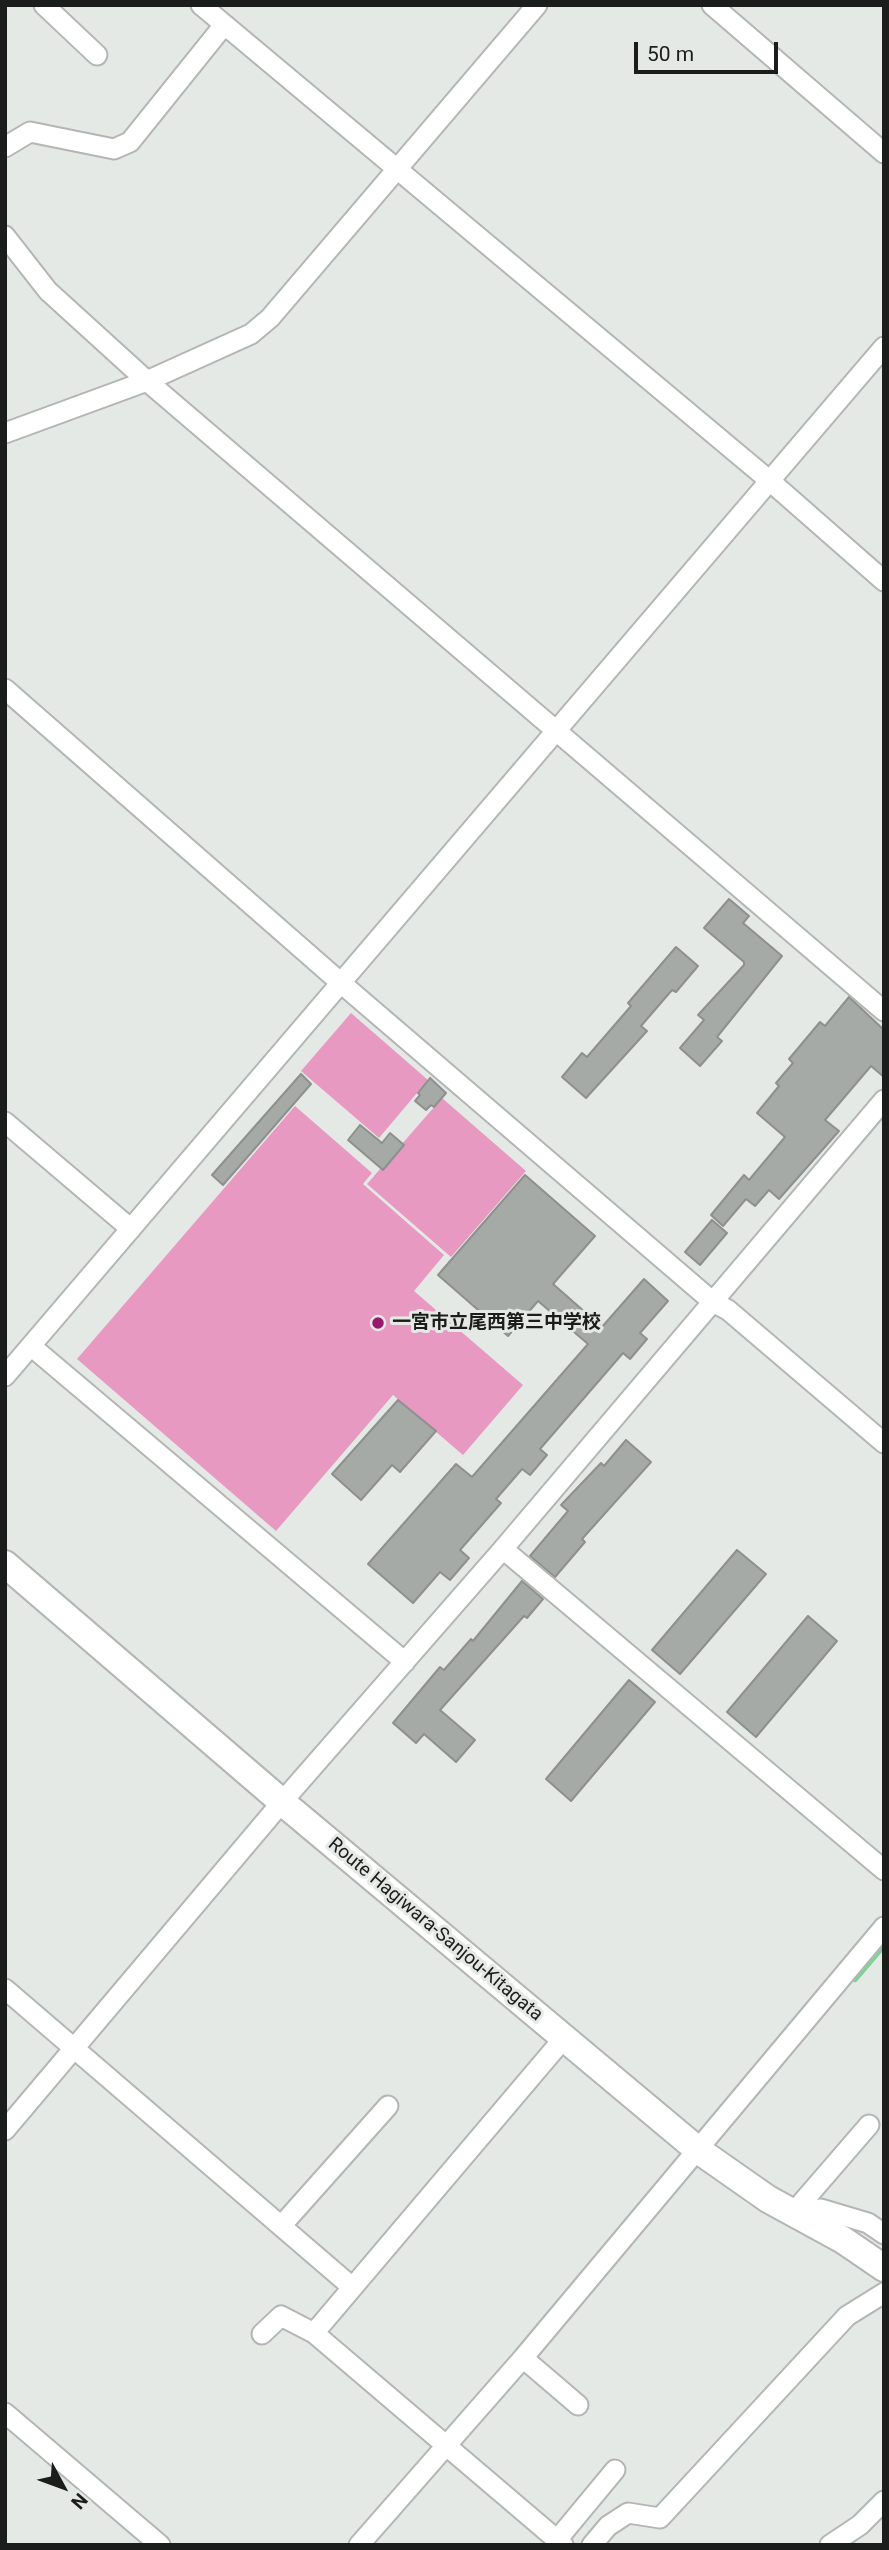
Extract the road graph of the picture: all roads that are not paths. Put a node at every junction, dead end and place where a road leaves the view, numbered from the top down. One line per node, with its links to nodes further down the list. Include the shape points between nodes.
1 (44, 5): 6 (street)
2 (201, 5): 5 (street)
3 (537, 5): 9 (street)
4 (712, 5): 8 (street)
5 (224, 25): 7 (street, via 131,142 114,149 30,132); 9 (street)
6 (97, 55)
7 (5, 147)
8 (884, 153)
9 (397, 170): 12 (street, via 270,318 251,334); 14 (street)
10 (5, 236): 12 (street, via 48,291)
11 (884, 347): 14 (street)
12 (147, 381): 13 (street); 17 (street)
13 (5, 433)
14 (770, 481): 15 (street); 17 (street)
15 (884, 581)
16 (5, 690): 18 (street)
17 (556, 732): 18 (street); 19 (street)
18 (341, 983): 22 (street); 23 (street)
19 (884, 1011)
20 (884, 1100): 23 (street)
21 (5, 1122): 22 (street)
22 (131, 1229): 24 (street)
23 (713, 1302): 26 (street); 27 (street)
24 (31, 1346): 25 (street); 29 (street)
25 (5, 1376)
26 (884, 1443)
27 (503, 1549): 29 (street); 31 (street)
28 (5, 1564): 30 (main road, Route Hagiwara-Sanjou-Kitagata)
29 (405, 1662): 30 (street)
30 (282, 1802): 34 (main road, Route Hagiwara-Sanjou-Kitagata); 35 (street)
31 (884, 1870)
32 (884, 1927): 39 (street)
33 (5, 1989): 35 (street)
34 (564, 2038): 39 (main road, Route Hagiwara-Sanjou-Kitagata); 44 (street)
35 (74, 2049): 38 (street); 41 (street)
36 (388, 2106): 41 (street)
37 (869, 2125): 40 (street)
38 (5, 2130)
39 (698, 2150): 40 (main road, Route Hagiwara-Sanjou-Kitagata); 48 (street)
40 (793, 2213): 42 (street, via 821,2209 868,2223); 43 (main road, Route Hagiwara-Sanjou-Kitagata)
41 (282, 2225): 44 (street)
42 (884, 2234)
43 (884, 2268)
44 (352, 2287): 46 (street)
45 (884, 2293): 57 (street, via 847,2316 660,2518 628,2513 608,2526)
46 (314, 2333): 47 (street, via 281,2316); 51 (street)
47 (262, 2334)
48 (523, 2358): 49 (street); 51 (street)
49 (578, 2404)
50 (5, 2413): 55 (street)
51 (444, 2446): 54 (street); 56 (street)
52 (615, 2470): 54 (street)
53 (884, 2501): 58 (street)
54 (560, 2542)
55 (160, 2545)
56 (359, 2545)
57 (592, 2545)
58 (830, 2545)

